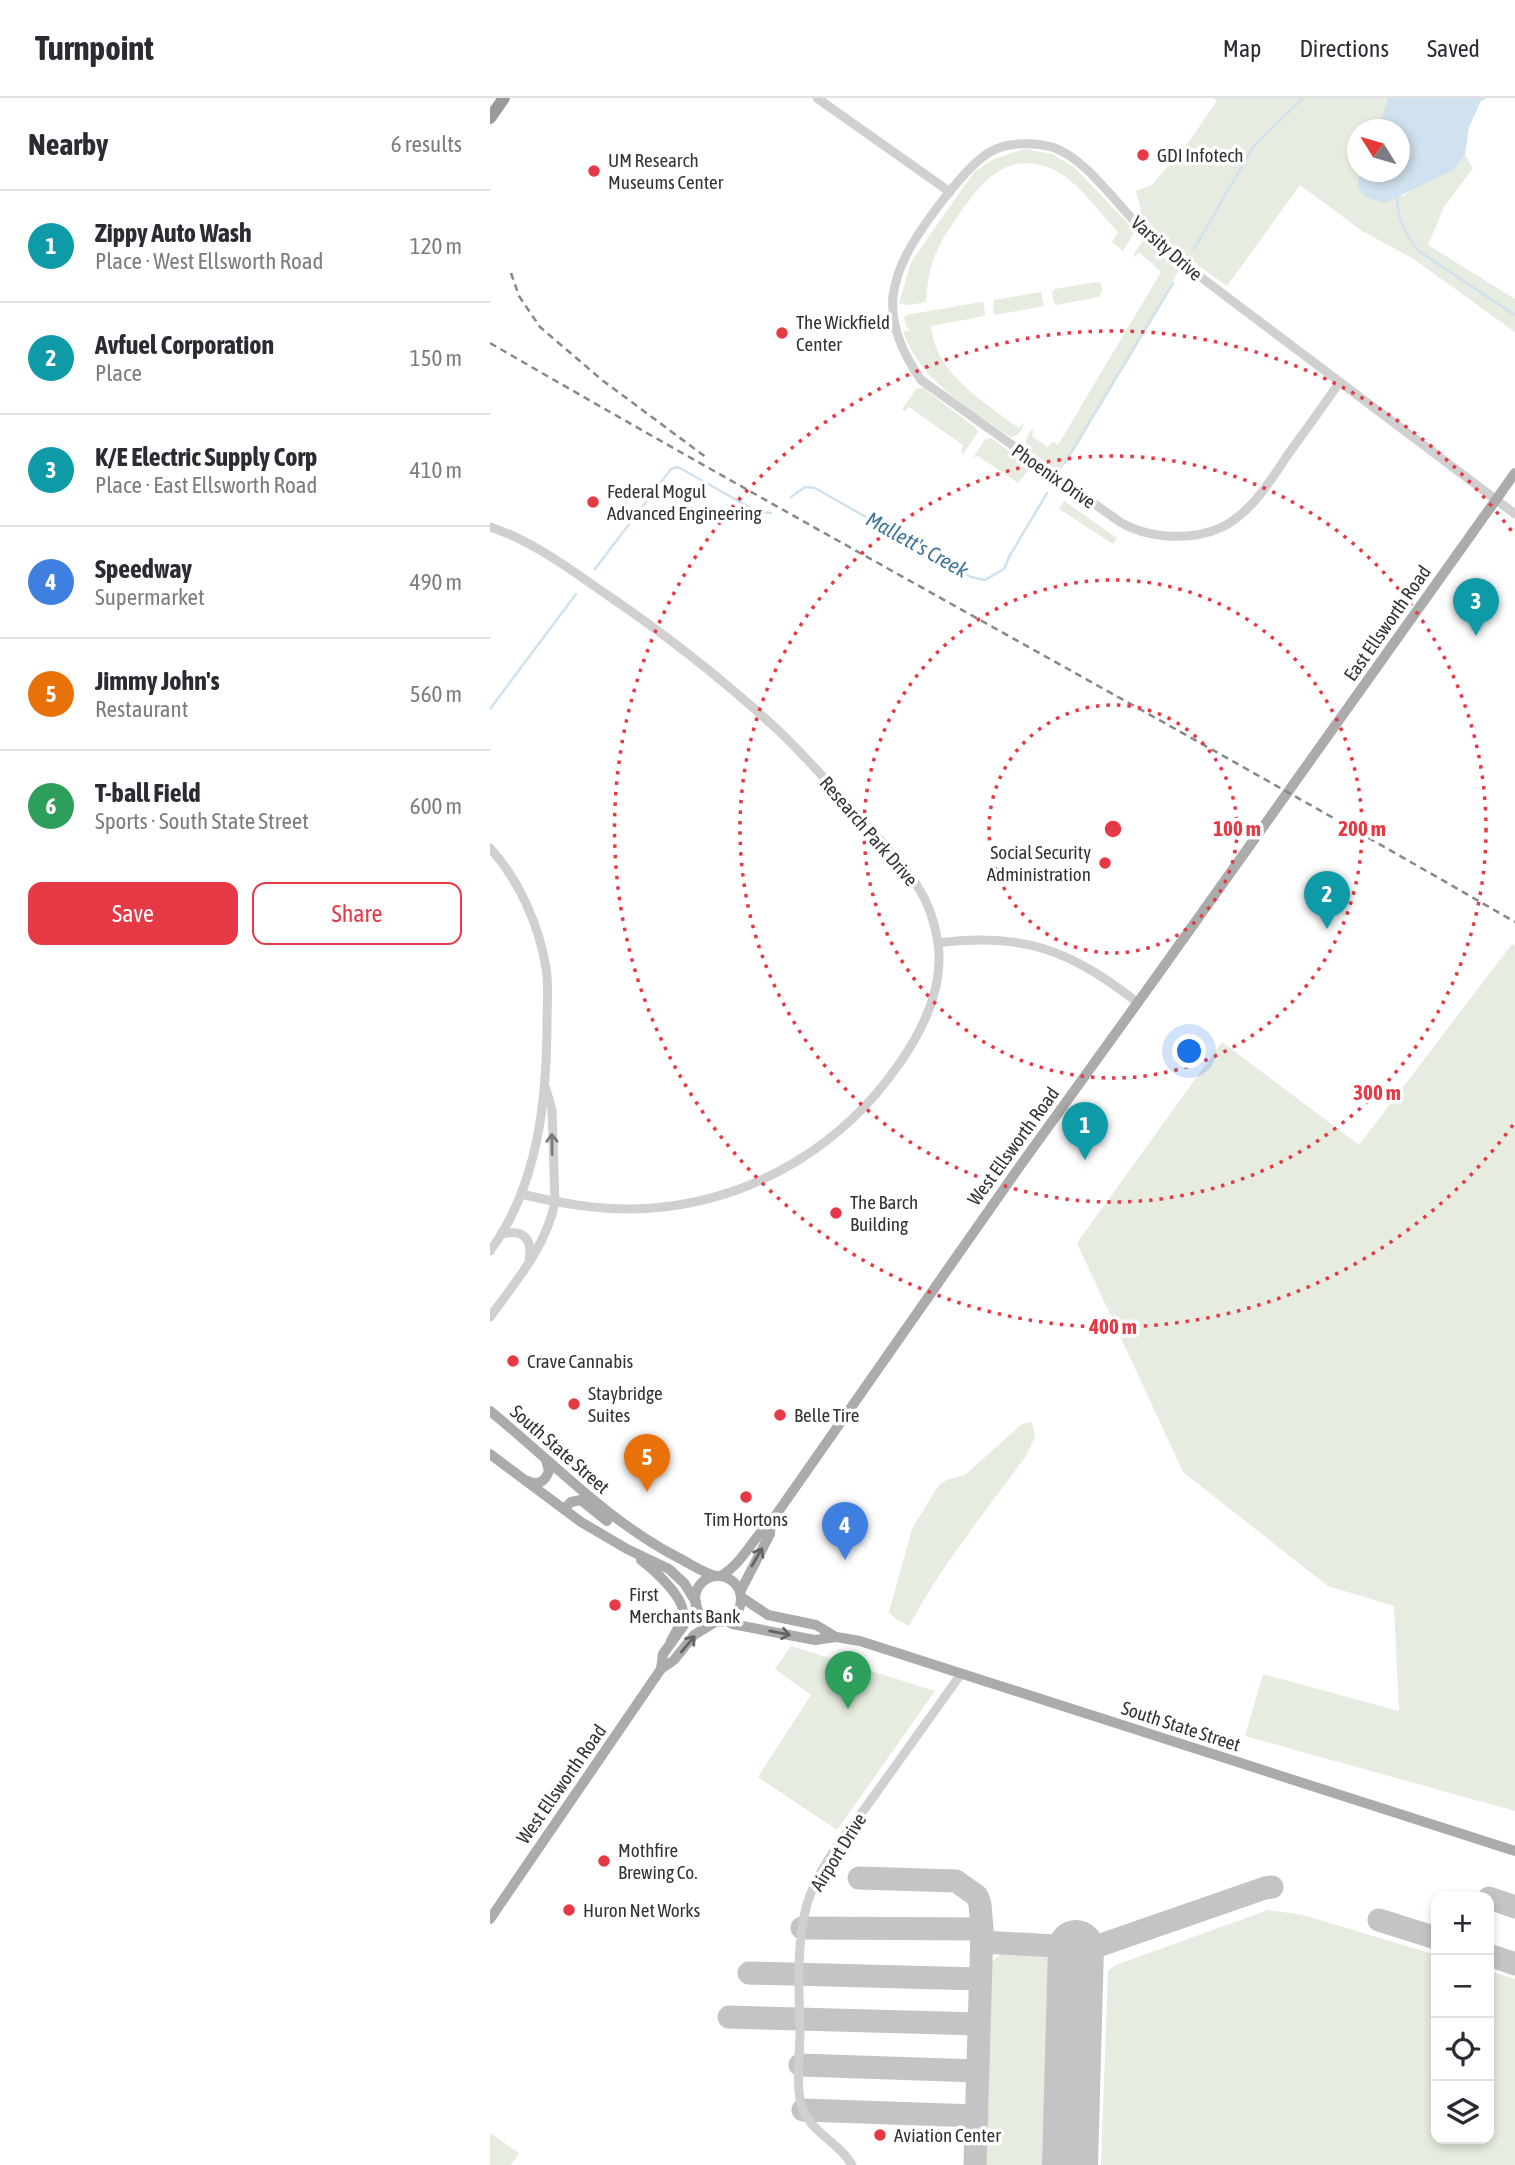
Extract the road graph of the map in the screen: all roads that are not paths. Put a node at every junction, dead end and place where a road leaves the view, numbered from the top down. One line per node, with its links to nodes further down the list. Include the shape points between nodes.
1 (504, 98): 3 (highway)
2 (817, 98): 4 (street)
3 (490, 118)
4 (950, 192): 5 (street, Varsity Drive, via 969,168 991,152 1012,145 1055,148 1085,168 1182,264); 5 (street, Phoenix Drive, via 904,259 893,296 896,330 908,360 930,388 1133,530 1181,537 1230,522 1263,490)
5 (1339, 383): 7 (street, Varsity Drive)
6 (1515, 474): 7 (main road, East Ellsworth Road)
7 (1495, 500): 8 (street, Varsity Drive); 10 (main road, East Ellsworth Road)
8 (1515, 514)
9 (490, 527): 12 (street, Research Park Drive, via 531,546 626,607 781,733 918,886)
10 (1287, 792): 13 (main road, West Ellsworth Road)
11 (490, 848): 14 (street, via 524,899 543,952 547,971)
12 (938, 943): 13 (street, via 987,939 1036,946 1093,971); 16 (street, Research Park Drive, via 940,968 916,1038 869,1102 820,1147 757,1182 695,1202 638,1209)
13 (1138, 1003): 26 (main road, West Ellsworth Road)
14 (545, 1086): 15 (street); 16 (street, one-way to 14, via 552,1110)
15 (521, 1194): 16 (street, Research Park Drive); 17 (street)
16 (555, 1202): 19 (street, via 547,1232)
17 (501, 1234): 18 (street); 19 (street, via 517,1233 530,1242)
18 (490, 1251)
19 (528, 1263): 20 (street)
20 (490, 1317)
21 (490, 1411): 23 (main road, South State Street)
22 (490, 1454): 24 (main road)
23 (547, 1460): 24 (main road, via 550,1471 544,1480 537,1483); 27 (main road, South State Street)
24 (522, 1478): 25 (main road)
25 (564, 1509): 27 (main road, via 581,1500 612,1524); 28 (main road)
26 (771, 1522): 31 (main road, West Ellsworth Road, via 740,1560); 32 (main road, West Ellsworth Road, one-way to 26, via 770,1534)
27 (624, 1524): 29 (main road, South State Street)
28 (600, 1533): 29 (main road, via 645,1551); 30 (main road)
29 (652, 1542): 31 (main road, South State Street, via 704,1573)
30 (622, 1546): 33 (main road, via 677,1575); 36 (main road, via 655,1572 681,1603 682,1616)
31 (719, 1576): 32 (main road, via 734,1582); 33 (main road, via 700,1585)
32 (740, 1594): 34 (main road, via 736,1613); 35 (main road, South State Street, via 768,1615 816,1625)
33 (696, 1604): 34 (main road, via 707,1618); 36 (main road, West Ellsworth Road)
34 (721, 1621): 35 (main road, South State Street, one-way to 35, via 814,1640); 37 (main road, West Ellsworth Road, one-way to 34, via 694,1635)
35 (836, 1637): 38 (main road, South State Street)
36 (671, 1641): 37 (main road, West Ellsworth Road)
37 (661, 1669): 40 (main road, West Ellsworth Road)
38 (961, 1674): 39 (main road, South State Street); 41 (street, Airport Drive, via 836,1849 807,1904 799,1974 799,2091 810,2121)
39 (1515, 1851)
40 (490, 1919)
41 (852, 2165)

